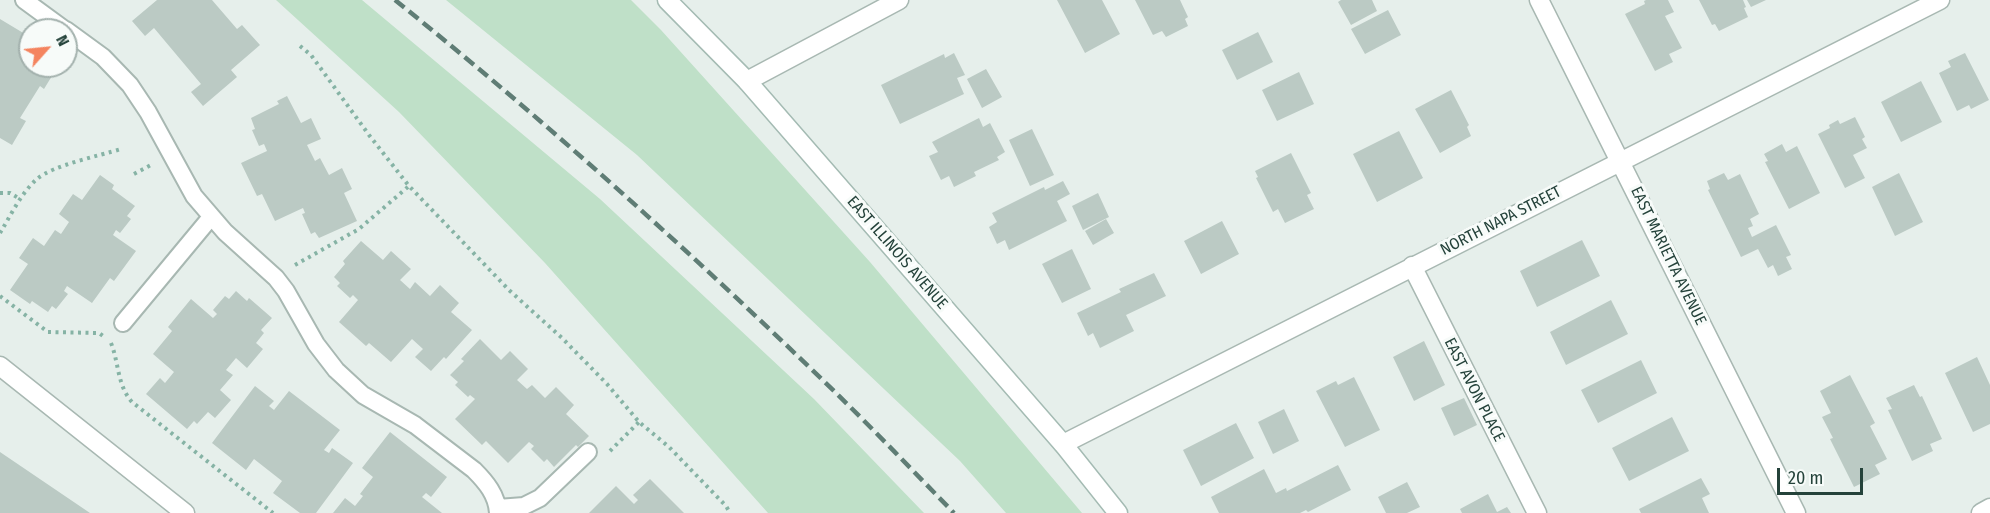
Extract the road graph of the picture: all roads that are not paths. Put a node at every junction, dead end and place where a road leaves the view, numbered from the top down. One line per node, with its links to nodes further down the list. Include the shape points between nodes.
1 (24, 0): 6 (lane)
2 (667, 0): 8 (street, EAST ILLINOIS AVENUE)
3 (899, 0): 8 (street)
4 (1539, 0): 9 (street, EAST MARIETTA AVENUE)
5 (1940, 0): 9 (street, NORTH NAPA STREET)
6 (49, 18)
7 (78, 39): 10 (lane, via 130,85)
8 (747, 81): 14 (street, EAST ILLINOIS AVENUE)
9 (1621, 160): 11 (street, NORTH NAPA STREET); 21 (street, EAST MARIETTA AVENUE)
10 (210, 217): 12 (lane); 17 (lane, via 276,278 336,370 363,395 415,425 474,470 489,487)
11 (1412, 266): 14 (street, NORTH NAPA STREET); 20 (street, EAST AVON PLACE)
12 (123, 323)
13 (0, 366): 18 (street)
14 (1063, 444): 19 (street, EAST ILLINOIS AVENUE)
15 (588, 452): 17 (lane, via 540,498 524,506)
16 (1990, 508): 22 (street)
17 (498, 510)
18 (185, 513)
19 (1118, 513)
20 (1537, 513)
21 (1796, 513)
22 (1981, 513)

